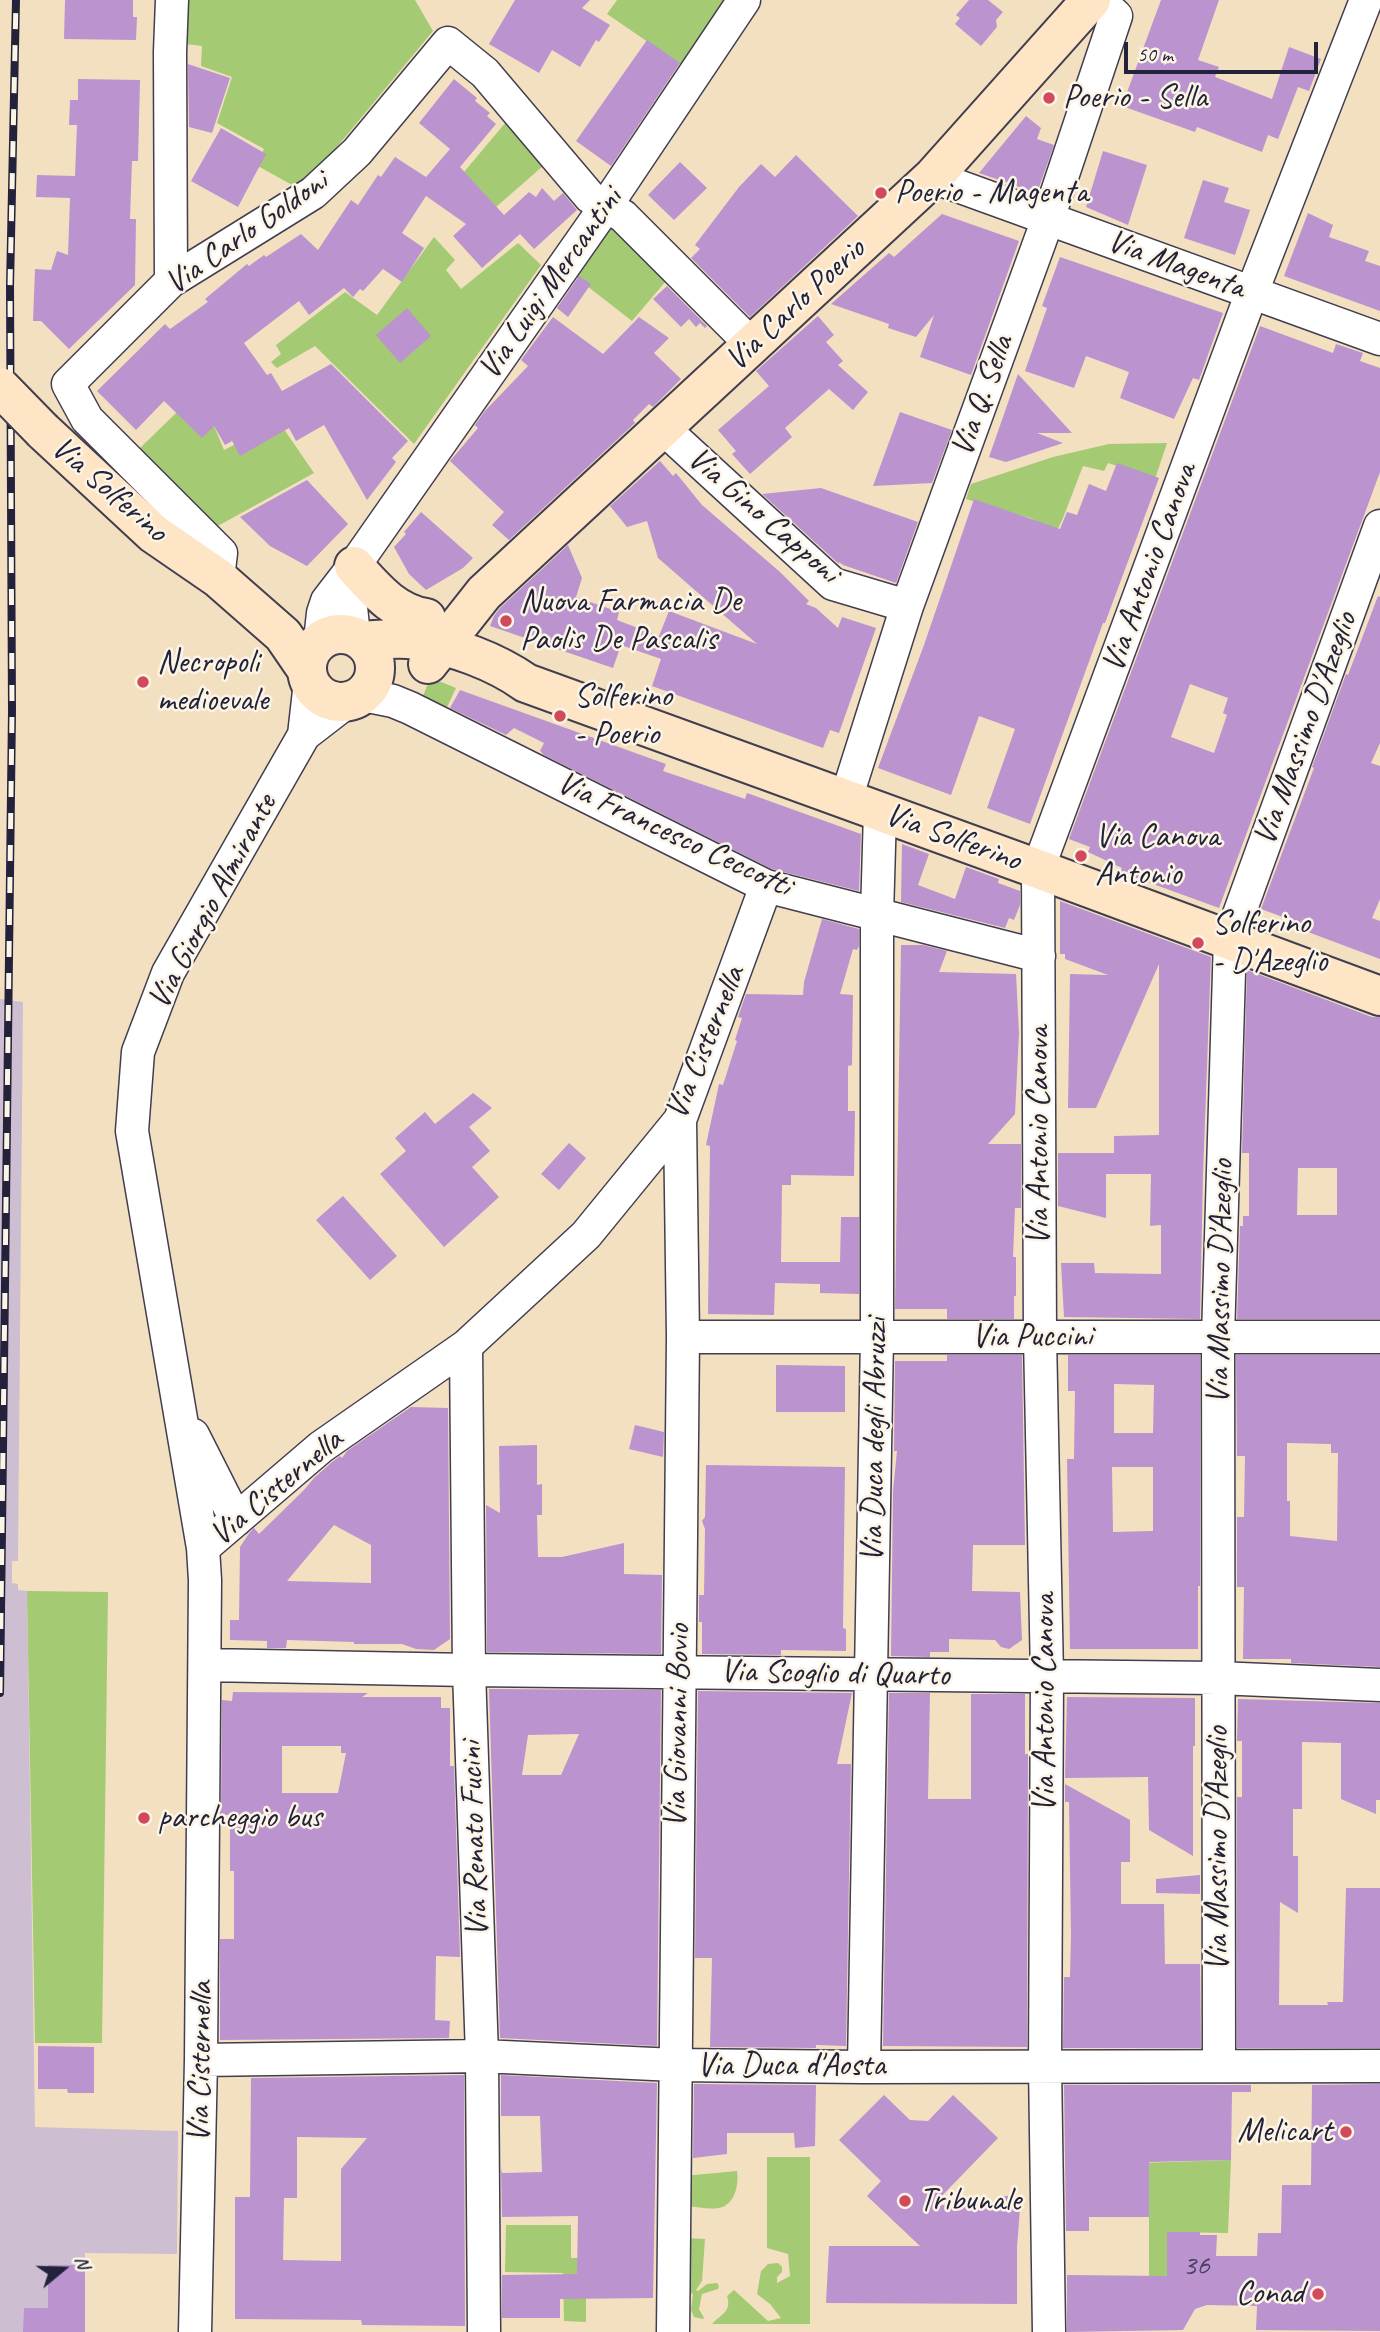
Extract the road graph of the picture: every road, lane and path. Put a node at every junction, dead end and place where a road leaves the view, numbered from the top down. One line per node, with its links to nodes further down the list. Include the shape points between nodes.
1 (172, 0): 9 (street)
2 (744, 0): 7 (street, Via Luigi Mercantini)
3 (1091, 0): 6 (street, Via Carlo Poerio)
4 (1099, 0): 8 (street, Via Q. Sella, via 1115,16)
5 (1366, 0): 10 (street, Via Antonio Canova)
6 (933, 177): 8 (street, Via Magenta); 12 (street, Via Carlo Poerio)
7 (606, 206): 9 (street, Via Carlo Goldoni, via 590,197 485,73 448,43 357,152 313,193); 12 (street, via 623,216); 16 (street, Via Luigi Mercantini)
8 (1048, 219): 10 (street, Via Magenta); 18 (street, Via Q. Sella)
9 (172, 281): 17 (street, Via Carlo Goldoni, via 68,384 87,419 221,553)
10 (1252, 292): 11 (street, Via Magenta); 22 (street, Via Antonio Canova)
11 (1380, 339)
12 (753, 346): 14 (street, Via Carlo Poerio)
13 (0, 387): 17 (street, Via Solferino, bridge, via 154,534)
14 (664, 429): 18 (street, Via Gino Capponi, via 833,584); 19 (street, Via Carlo Poerio)
15 (1380, 526): 25 (street, Via Massimo D'Azeglio)
16 (354, 566): 19 (street, Via Solferino); 20 (street, Via Luigi Mercantini, via 323,612)
17 (222, 581): 20 (street, Via Solferino, via 283,635)
18 (906, 606): 21 (street, Via Q. Sella)
19 (432, 643): 20 (street, Via Carlo Poerio); 21 (street, Via Solferino, via 492,684 526,683)
20 (344, 662): 23 (street, Via Francesco Ceccotti, via 393,701); 35 (street, Via Giorgio Almirante, via 168,973 138,1052 132,1131)
21 (863, 806): 22 (street, Via Solferino); 24 (street, Via Duca degli Abruzzi)
22 (1038, 869): 25 (street, Via Solferino); 26 (street, Via Antonio Canova)
23 (766, 886): 24 (street, Via Francesco Ceccotti); 28 (street, Via Cisternella)
24 (877, 915): 26 (street, Via Francesco Ceccotti); 30 (street, Via Duca degli Abruzzi)
25 (1230, 939): 27 (street, Via Solferino); 32 (street, Via Massimo D'Azeglio)
26 (1038, 956): 31 (street, Via Antonio Canova)
27 (1380, 996)
28 (680, 1120): 29 (street, Via Giovanni Bovio); 34 (street, Via Cisternella, via 586,1235)
29 (683, 1337): 30 (street, Via Puccini); 40 (street, Via Giovanni Bovio)
30 (877, 1337): 31 (street, Via Puccini); 41 (street, Via Duca degli Abruzzi)
31 (1040, 1337): 32 (street, Via Puccini); 42 (street, Via Antonio Canova)
32 (1218, 1337): 33 (street, Via Puccini); 43 (street, Via Massimo D'Azeglio)
33 (1380, 1337)
34 (466, 1346): 36 (street, Via Cisternella, via 321,1447); 39 (street, Via Renato Fucini)
35 (178, 1405): 36 (street, Via Giorgio Almirante); 37 (street, Via Giorgio Almirante)
36 (236, 1520): 37 (street, Via Cisternella)
37 (203, 1548): 38 (street, Via Cisternella)
38 (205, 1665): 39 (street, Via Scoglio di Quarto); 46 (street, Via Cisternella)
39 (469, 1670): 40 (street, Via Scoglio di Quarto); 45 (street, Via Renato Fucini)
40 (678, 1673): 41 (street, Via Scoglio di Quarto); 47 (street, Via Giovanni Bovio)
41 (871, 1674): 42 (street, Via Scoglio di Quarto); 51 (street, Via Duca degli Abruzzi)
42 (1047, 1676): 43 (street, Via Scoglio di Quarto); 48 (street, Via Antonio Canova)
43 (1218, 1678): 44 (street, Via Scoglio di Quarto); 49 (street, Via Massimo D'Azeglio)
44 (1380, 1685)
45 (482, 2056): 46 (street, Via Duca d'Aosta); 47 (street, Via Duca d'Aosta); 53 (street, Via Renato Fucini)
46 (201, 2060): 52 (street, Via Cisternella)
47 (676, 2065): 51 (street, Via Duca d'Aosta); 54 (street, Via Giovanni Bovio)
48 (1045, 2065): 49 (street, Via Duca d'Aosta); 51 (street, Via Duca d'Aosta); 55 (street, Via Antonio Canova)
49 (1219, 2065): 50 (street, Via Duca d'Aosta)
50 (1380, 2066)
51 (864, 2067)
52 (194, 2332)
53 (484, 2332)
54 (673, 2332)
55 (1049, 2332)

